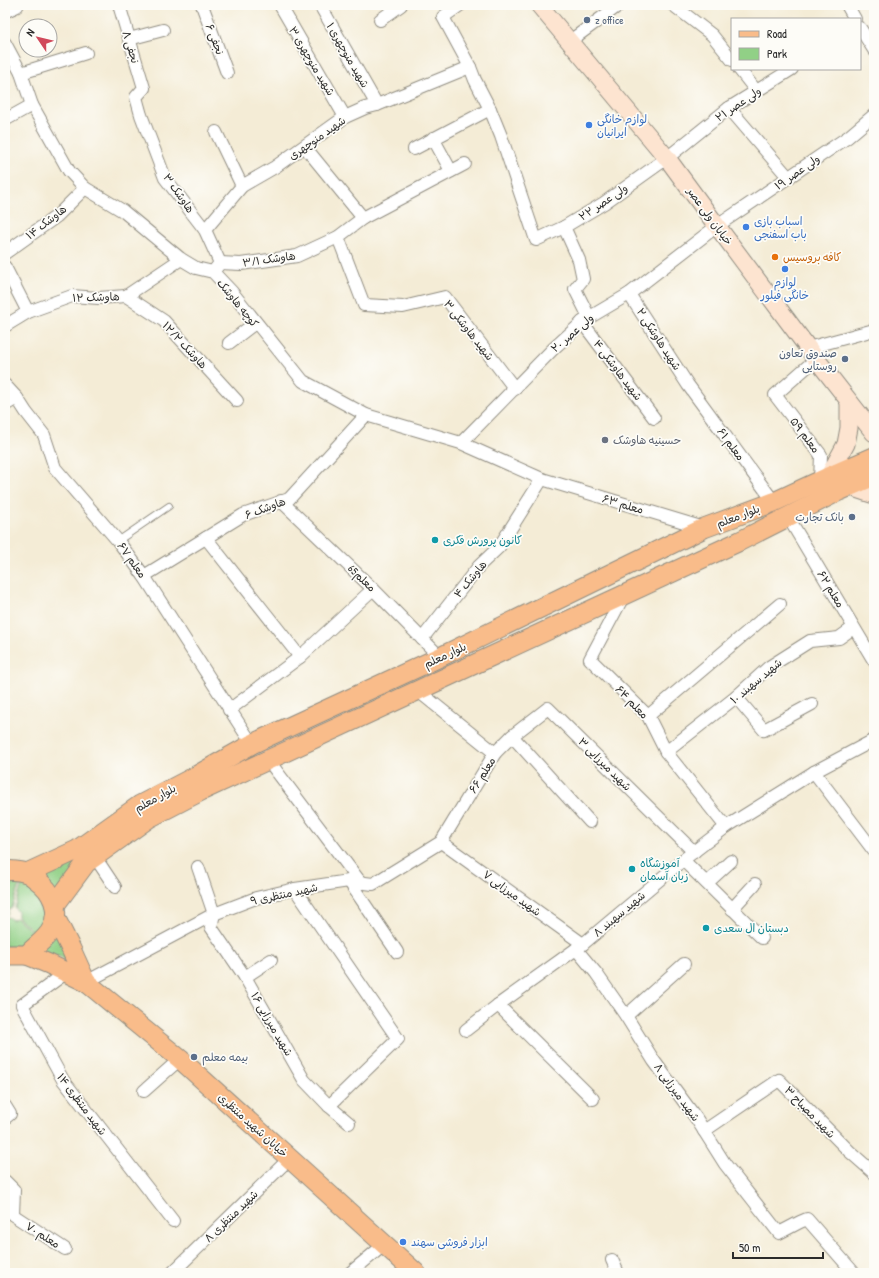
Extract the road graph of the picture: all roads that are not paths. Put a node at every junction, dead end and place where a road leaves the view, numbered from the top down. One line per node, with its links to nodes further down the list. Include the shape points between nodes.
1 (16, 5): 12 (street)
2 (119, 5): 17 (street, نجفی ۸)
3 (202, 5): 26 (street, نجفی ۶)
4 (280, 5): 35 (street, شهید منوچهری ۳)
5 (320, 5): 31 (street, شهید منوچهری ۱)
6 (401, 5): 14 (street)
7 (460, 5): 23 (street, via 443,17)
8 (539, 5): 18 (main road, خیابان ولی عصر)
9 (619, 5): 18 (street)
10 (673, 5): 22 (street, via 712,35)
11 (846, 5): 13 (street)
12 (5, 10)
13 (854, 18)
14 (380, 20)
15 (163, 30): 17 (street)
16 (861, 30): 20 (street)
17 (129, 39): 28 (street, نجفی ۸)
18 (570, 41): 41 (main road, خیابان ولی عصر)
19 (5, 43): 27 (street, کوچه هاوشک)
20 (874, 50)
21 (86, 53): 27 (street)
22 (731, 59)
23 (470, 67): 31 (street, شهید منوچهری); 33 (street)
24 (740, 70): 29 (street)
25 (790, 70): 29 (street, ولی عصر ۲۱)
26 (228, 73)
27 (21, 74): 30 (street, کوچه هاوشک)
28 (144, 88): 50 (street, هاوشک ۳, via 136,97 166,178)
29 (757, 92): 32 (street, ولی عصر ۲۱)
30 (32, 105): 36 (street); 46 (street, کوچه هاوشک, via 69,171)
31 (377, 106): 35 (street, شهید منوچهری, via 365,108)
32 (729, 108): 41 (street, ولی عصر ۲۱); 44 (street)
33 (490, 109): 38 (street); 49 (street, ولی عصر ۲۲, via 536,240)
34 (874, 115): 44 (street, ولی عصر ۱۹, via 848,137)
35 (345, 117): 39 (street, شهید منوچهری)
36 (5, 120)
37 (216, 132): 45 (street)
38 (433, 138): 40 (street); 43 (street)
39 (305, 147): 45 (street, شهید منوچهری); 47 (street)
40 (414, 149)
41 (667, 158): 48 (main road, خیابان ولی عصر); 49 (street, ولی عصر ۲۲)
42 (465, 164): 43 (street, هاوشک ۳/۱)
43 (451, 171): 47 (street, هاوشک ۳/۱)
44 (789, 178): 48 (street, ولی عصر ۱۹)
45 (242, 186): 50 (street, شهید منوچهری)
46 (85, 188): 52 (street, هاوشک ۱۴, via 57,216); 53 (street, کوچه هاوشک, via 123,211)
47 (363, 218): 51 (street, هاوشک ۳/۱)
48 (717, 226): 56 (street, ولی عصر ۲۰); 64 (main road, خیابان ولی عصر)
49 (564, 227): 59 (street, شهید هاوشکی ۴, via 579,260 584,279 575,289)
50 (205, 230): 55 (street, هاوشک ۳)
51 (338, 238): 55 (street, هاوشک ۳/۱, via 297,256); 67 (street, شهید هاوشکی ۳, via 364,305 402,307 445,297)
52 (5, 253)
53 (181, 259): 55 (street, کوچه هاوشک, via 196,268); 57 (street, هاوشک ۱۲)
54 (5, 267): 58 (street)
55 (217, 268): 60 (street, کوچه هاوشک)
56 (629, 294): 59 (street, ولی عصر ۲۰); 66 (street, شهید هاوشکی ۲)
57 (126, 296): 58 (street, هاوشک ۱۲, via 72,296); 69 (street, هاوشک ۱۲/۲, via 164,321)
58 (28, 312): 61 (street, هاوشک ۱۲)
59 (585, 320): 67 (street, ولی عصر ۲۰); 74 (street, شهید هاوشکی ۴)
60 (255, 323): 63 (street); 72 (street, کوچه هاوشک, via 303,381)
61 (5, 326)
62 (874, 330): 64 (street)
63 (229, 343)
64 (813, 354): 70 (main road, خیابان ولی عصر); 80 (street, معلم ۵۹, via 808,366 775,395 821,455)
65 (5, 385): 68 (street, معلم ۶۷)
66 (688, 385): 83 (street, معلم ۶۱)
67 (515, 388): 76 (street, ولی عصر ۲۰)
68 (17, 398): 71 (street); 88 (street, معلم ۶۷, via 44,435 56,468)
69 (238, 401)
70 (850, 403): 73 (main road); 75 (main road, خیابان ولی عصر); 80 (main road, via 848,402 849,428)
71 (5, 405)
72 (366, 415): 76 (street, کوچه هاوشک); 82 (street, هاوشک ۶, via 289,499)
73 (874, 417)
74 (654, 418)
75 (874, 433)
76 (461, 443): 79 (street, کوچه هاوشک)
77 (874, 457): 80 (main road, بلوار معلم)
78 (874, 476): 80 (main road, بلوار معلم)
79 (542, 479): 86 (street, معلم ۶۳); 94 (street, هاوشک ۴, via 498,547 479,566)
80 (836, 481): 81 (main road); 83 (main road, بلوار معلم); 85 (main road, بلوار معلم)
81 (874, 495)
82 (281, 501): 87 (street, هاوشک ۶, via 244,515); 90 (street, معلم65)
83 (774, 502): 86 (main road, بلوار معلم)
84 (170, 506): 88 (lane)
85 (788, 517): 91 (main road, بلوار معلم); 93 (street, معلم ۶۲)
86 (704, 528): 96 (main road, بلوار معلم)
87 (206, 538): 89 (street, هاوشک ۶); 95 (street)
88 (118, 541): 89 (street, معلم ۶۷)
89 (144, 576): 101 (street, معلم ۶۷)
90 (373, 589): 94 (street, معلم65); 95 (street)
91 (625, 594): 98 (main road, بلوار معلم); 102 (street, معلم ۶۴, via 590,659)
92 (780, 604): 102 (street)
93 (854, 628): 97 (street, معلم ۶۲); 99 (street, شهید سهبند ۱۰, via 839,638 810,641 769,667)
94 (422, 639): 96 (street, معلم65)
95 (300, 657): 101 (street)
96 (440, 657): 105 (main road, بلوار معلم)
97 (874, 661)
98 (417, 690): 107 (street, معلم ۶۶); 108 (main road, بلوار معلم)
99 (736, 697): 100 (street, via 764,730); 106 (street, شهید سهبند ۱۰)
100 (812, 704)
101 (229, 710): 105 (street, معلم ۶۷)
102 (648, 716): 106 (street, معلم ۶۴)
103 (512, 736): 107 (street); 110 (street); 114 (street, شهید میرزایی ۳, via 548,708)
104 (874, 740): 109 (street, شهید سهبند ۸)
105 (252, 744): 120 (main road, بلوار معلم, via 140,805 77,850)
106 (666, 752): 111 (street, معلم ۶۴)
107 (495, 753): 112 (street, معلم ۶۶)
108 (268, 760): 115 (main road, بلوار معلم, via 149,818); 121 (street)
109 (814, 772): 111 (street, شهید سهبند ۸); 113 (street)
110 (590, 822)
111 (726, 827): 114 (street, شهید سهبند ۸)
112 (441, 842): 121 (street, شهید منتظری ۹, via 373,884); 130 (street, شهید میرزایی ۷)
113 (874, 851)
114 (694, 852): 116 (street, شهید سهبند ۸)
115 (95, 857): 124 (street); 127 (main road, بلوار معلم, via 86,863)
116 (683, 860): 122 (street); 130 (street, شهید سهبند ۸)
117 (731, 861): 122 (street)
118 (198, 867): 128 (street, شهید میرزایی ۱۶)
119 (5, 871): 120 (main road)
120 (27, 873): 127 (main road, via 44,885 51,894)
121 (355, 882): 125 (street, شهید منتظری ۹); 131 (street)
122 (707, 883): 126 (street)
123 (755, 884): 126 (street)
124 (115, 887)
125 (295, 889): 128 (street, شهید منتظری ۹, via 256,898); 146 (street, via 398,1039)
126 (732, 909): 129 (street)
127 (55, 911): 132 (main road, بلوار معلم, via 52,929); 138 (main road)
128 (214, 914): 137 (street, شهید میرزایی ۱۶, via 211,927); 138 (street, شهید منتظری ۹)
129 (762, 938)
130 (580, 946): 139 (street, شهید سهبند ۸); 140 (street, شهید میرزایی ۸)
131 (397, 952)
132 (27, 955): 133 (main road); 136 (main road)
133 (5, 956)
134 (271, 960): 137 (street)
135 (684, 964): 140 (street)
136 (67, 972): 138 (main road); 153 (street, شهید منتظری ۱۴, via 22,1005 63,1080)
137 (245, 977): 146 (street, شهید میرزایی ۱۶, via 304,1080)
138 (86, 982): 142 (main road, خیابان شهید منتظری)
139 (498, 1005): 141 (street, شهید سهبند ۸); 144 (street)
140 (626, 1016): 149 (street, شهید میرزایی ۸, via 654,1061)
141 (466, 1030)
142 (180, 1059): 143 (street); 150 (main road, خیابان شهید منتظری)
143 (144, 1091)
144 (593, 1099)
145 (5, 1106): 147 (street, via 10,1114)
146 (329, 1106): 148 (street, شهید میرزایی ۱۶)
147 (5, 1118)
148 (349, 1123)
149 (704, 1131): 151 (street, شهید مصباح ۳, via 779,1080); 161 (street, شهید میرزایی ۸, via 725,1164 780,1233 807,1220)
150 (290, 1158): 154 (main road, خیابان شهید منتظری); 157 (street, شهید منتظری ۸)
151 (874, 1173)
152 (5, 1181): 155 (street, معلم ۷۰, via 14,1190 13,1216)
153 (172, 1220)
154 (385, 1244): 158 (street); 159 (main road, خیابان شهید منتظری)
155 (65, 1249)
156 (612, 1260): 160 (street)
157 (172, 1273)
158 (350, 1273)
159 (416, 1273)
160 (618, 1273)
161 (854, 1273)

